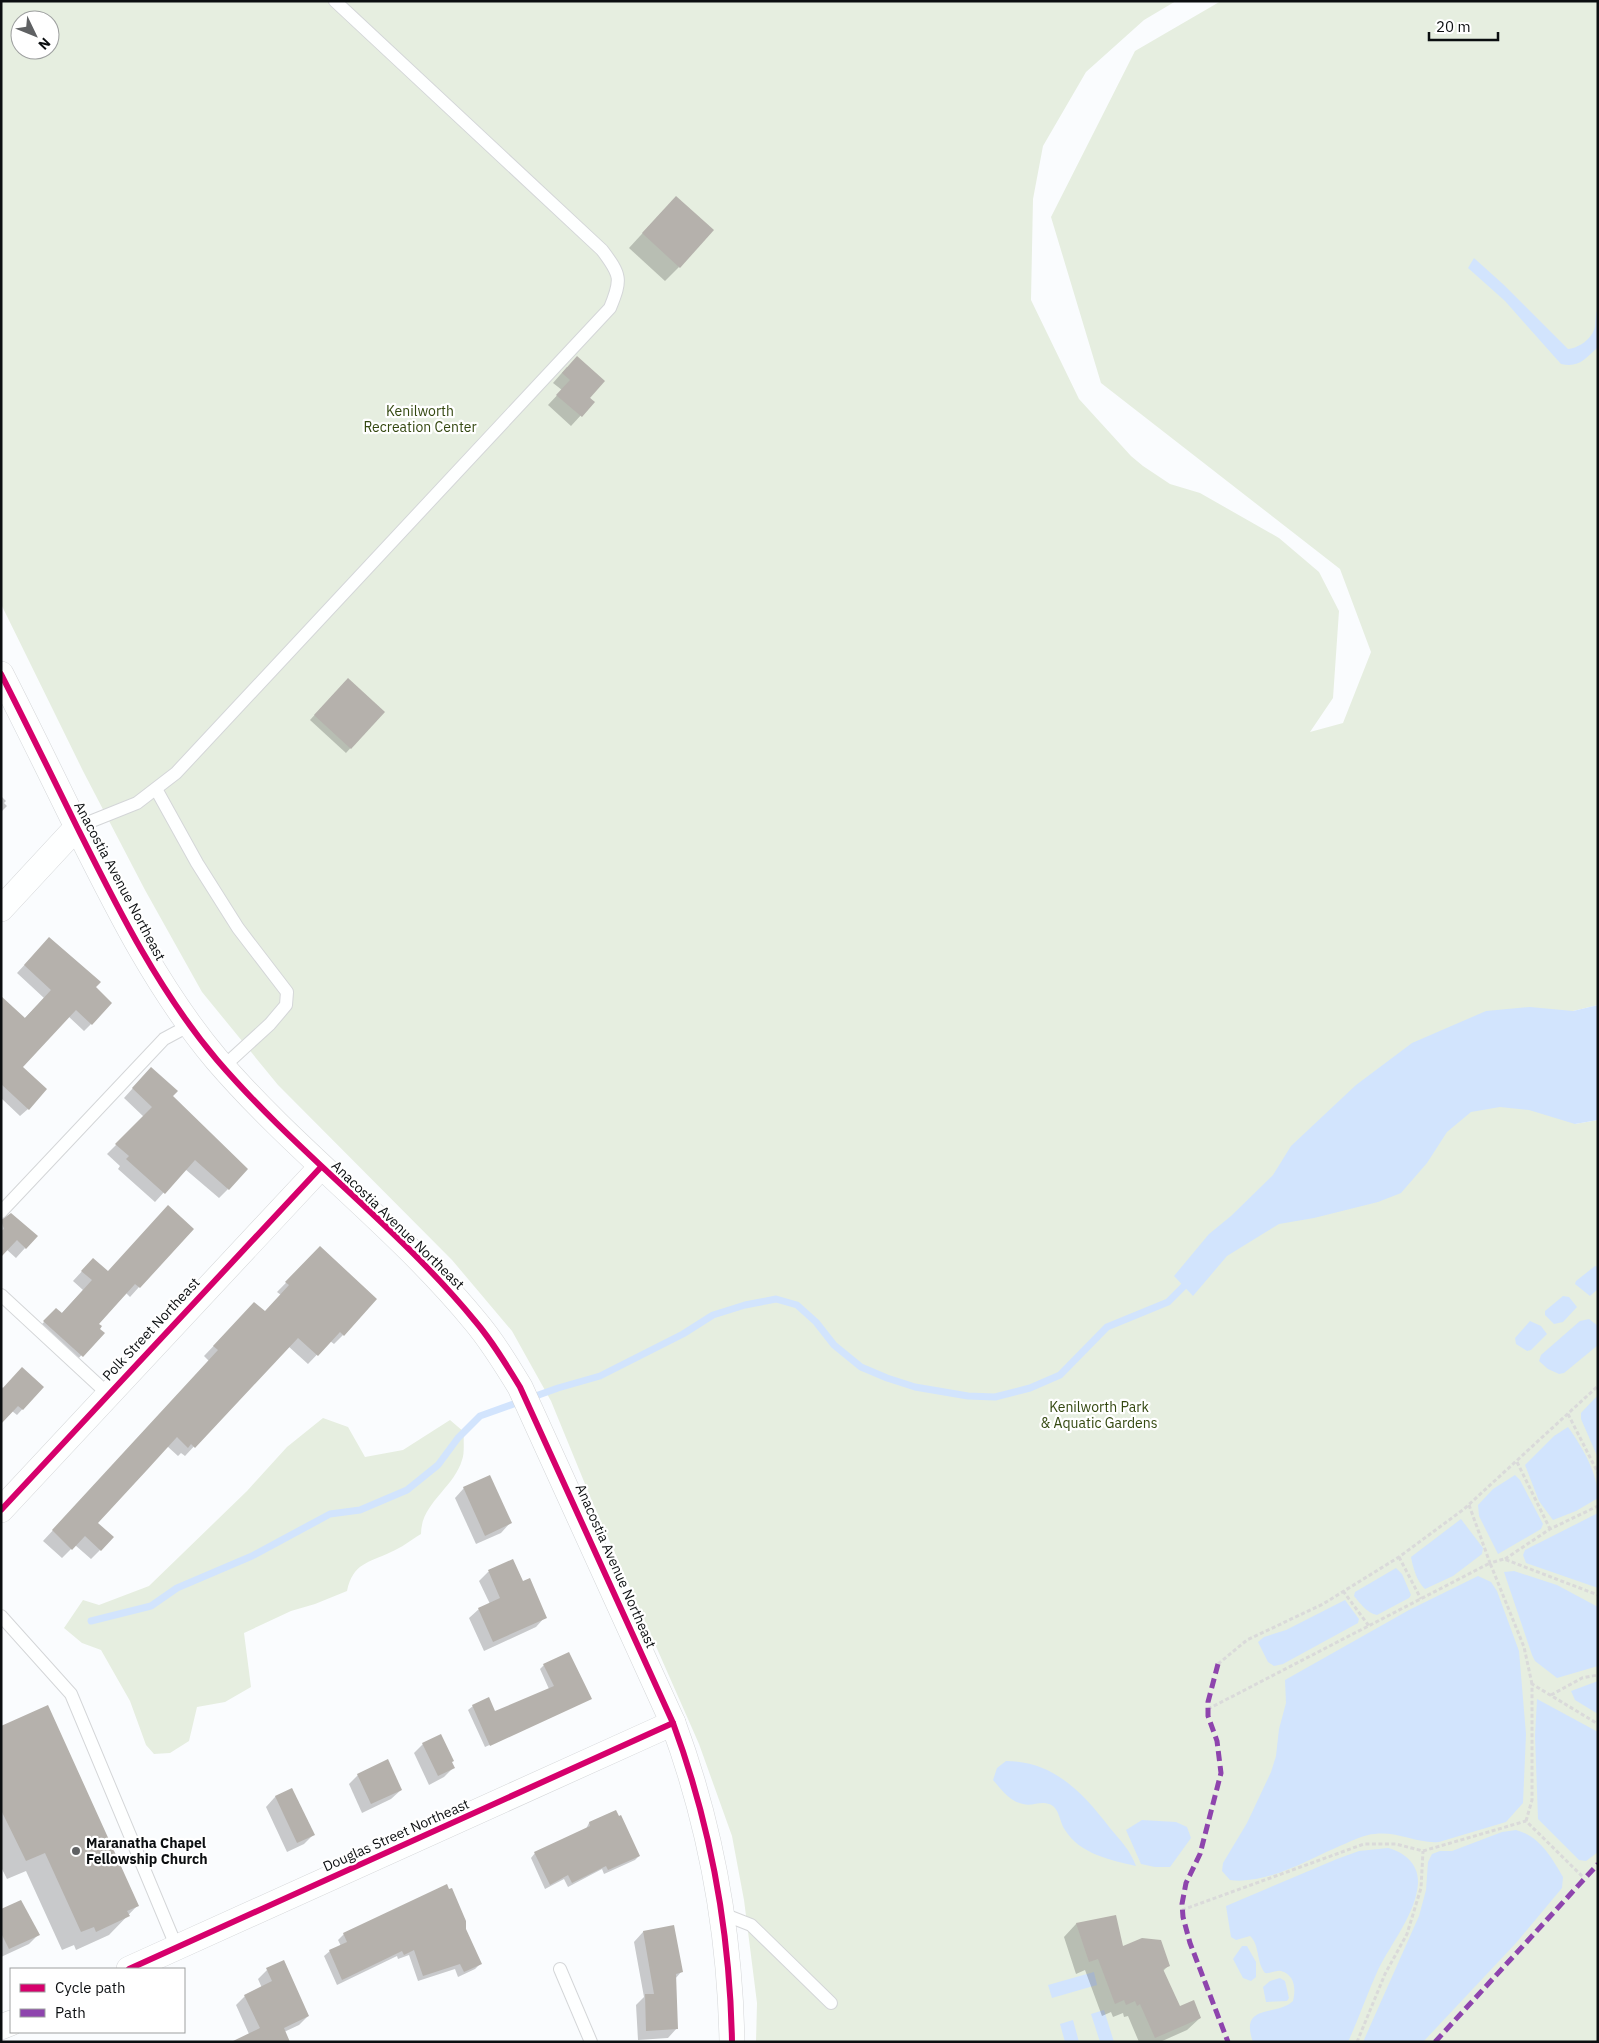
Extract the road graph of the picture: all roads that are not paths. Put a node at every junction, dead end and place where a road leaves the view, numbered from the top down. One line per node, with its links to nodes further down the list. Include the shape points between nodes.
1 (335, 1): 3 (lane, via 602,250 617,269 618,288 610,308 176,773)
2 (1, 674): 4 (street, Anacostia Avenue Northeast)
3 (156, 789): 4 (lane, via 137,803); 7 (lane, via 238,928 287,992 286,1006)
4 (77, 826): 5 (street); 6 (street, Anacostia Avenue Northeast, via 148,964)
5 (1, 909)
6 (190, 1025): 7 (street, Anacostia Avenue Northeast); 9 (lane, via 164,1039)
7 (223, 1067): 8 (street, Anacostia Avenue Northeast, via 272,1121)
8 (321, 1167): 11 (street, Polk Street Northeast); 14 (street, Anacostia Avenue Northeast, via 458,1300 520,1387)
9 (1, 1212)
10 (1, 1295): 11 (lane)
11 (108, 1394): 12 (street, Polk Street Northeast)
12 (1, 1510)
13 (1, 1616): 16 (lane, via 72,1694)
14 (673, 1723): 15 (street, Anacostia Avenue Northeast, via 702,1811); 16 (street, Douglas Street Northeast)
15 (723, 1914): 19 (lane, via 751,1925); 21 (street, Anacostia Avenue Northeast)
16 (177, 1948): 17 (street, Douglas Street Northeast)
17 (132, 1968)
18 (560, 1969): 20 (lane)
19 (831, 2003)
20 (591, 2042)
21 (732, 2042)

